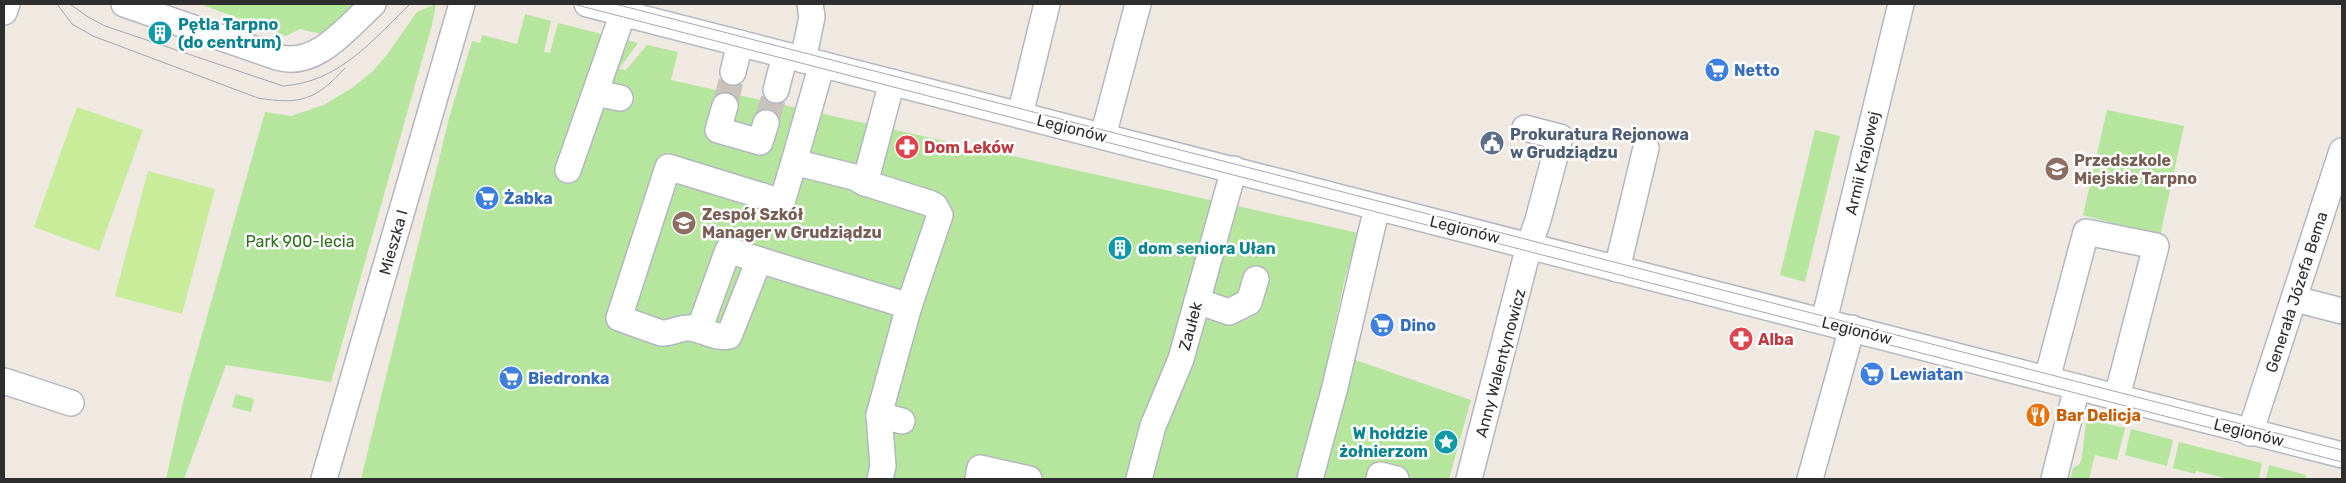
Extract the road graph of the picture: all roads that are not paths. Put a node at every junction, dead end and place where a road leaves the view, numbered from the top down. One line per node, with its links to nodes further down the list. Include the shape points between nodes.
1 (7, 4): 10 (street)
2 (124, 4): 3 (street, via 276,57 294,60 324,48)
3 (373, 4)
4 (462, 4): 48 (street, Mieszka I)
5 (587, 4): 11 (street, Legionów)
6 (810, 4): 13 (street, via 812,17)
7 (1048, 4): 20 (street)
8 (1138, 4): 23 (street)
9 (1901, 4): 38 (street, Armii Krajowej)
10 (4, 12)
11 (622, 13): 12 (street, Legionów); 17 (street)
12 (740, 43): 13 (street, Legionów); 14 (street)
13 (803, 60): 15 (street, Legionów); 16 (street); 26 (street)
14 (733, 72)
15 (892, 82): 20 (street, Legionów); 29 (street)
16 (776, 90)
17 (596, 93): 18 (street); 28 (street)
18 (620, 98)
19 (725, 106): 21 (street, via 718,130 760,142)
20 (1020, 115): 23 (street, Legionów)
21 (766, 123)
22 (1525, 128): 31 (street, Anny Walentynowicz, via 1560,137)
23 (1103, 136): 27 (street, Legionów)
24 (1646, 148): 32 (street)
25 (2342, 151): 34 (street, Generała Józefa Bema)
26 (794, 162): 29 (street, via 854,176); 36 (street, via 782,202 668,168 620,318 662,333 688,328 729,336 759,260)
27 (1234, 169): 30 (street, Legionów); 35 (street, Zaułek)
28 (568, 170)
29 (865, 183): 36 (street, via 929,202 939,211)
30 (1378, 207): 31 (street, Legionów); 52 (street)
31 (1529, 246): 32 (street, Legionów); 55 (street, Anny Walentynowicz)
32 (1617, 269): 38 (street, Legionów)
33 (1256, 279): 35 (street, via 1249,302 1229,312)
34 (2295, 299): 37 (street); 45 (street, Generała Józefa Bema)
35 (1197, 301): 51 (street, Zaułek, via 1181,359 1153,426)
36 (909, 306): 49 (street)
37 (2342, 311)
38 (1824, 322): 39 (street, Legionów)
39 (1852, 328): 40 (street, Legionów); 56 (street)
40 (2046, 379): 41 (street, Legionów); 43 (street, via 2086,232 2156,246)
41 (2077, 387): 43 (street, Legionów); 57 (street)
42 (6, 389): 44 (street)
43 (2117, 397): 45 (street, Legionów)
44 (71, 403)
45 (2250, 433): 46 (street, Legionów)
46 (2342, 455)
47 (979, 474): 50 (street)
48 (324, 479)
49 (880, 479)
50 (1029, 479)
51 (1139, 479)
52 (1310, 479)
53 (1379, 479): 54 (street, via 1380,475)
54 (1396, 479)
55 (1469, 479)
56 (1810, 479)
57 (2054, 479)

